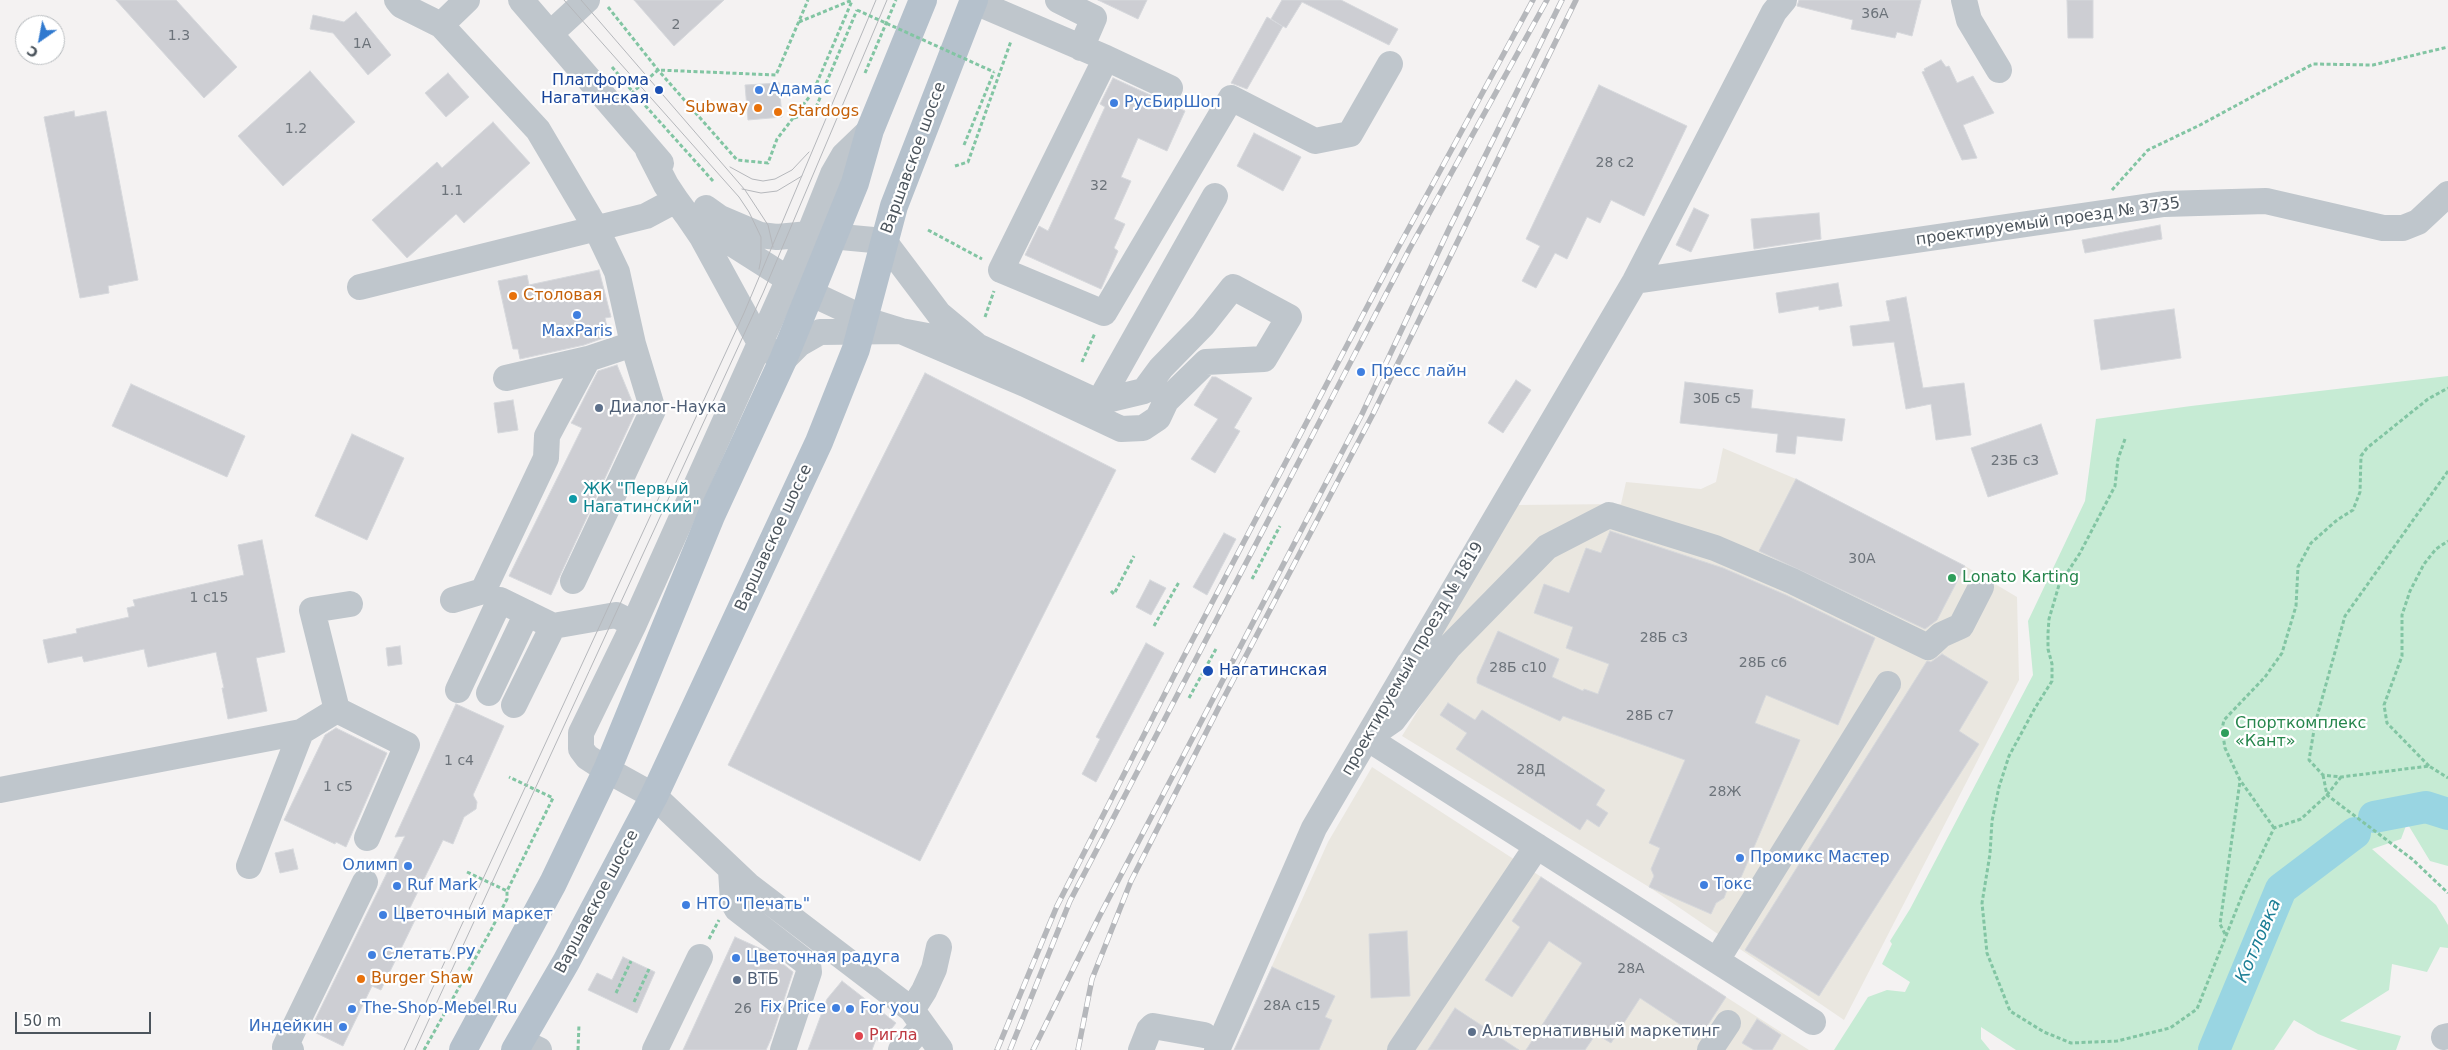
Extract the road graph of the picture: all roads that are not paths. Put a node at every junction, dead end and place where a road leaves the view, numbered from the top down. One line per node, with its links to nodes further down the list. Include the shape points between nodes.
1 (397, 0): 10 (street)
2 (467, 0): 10 (street)
3 (521, 0): 11 (street)
4 (587, 0): 11 (street)
5 (924, 0): 22 (main road, via 870,130 855,183)
6 (1058, 0): 12 (street, via 1094,18)
7 (1784, 0): 24 (street, проектируемый проезд № 1819, via 1774,12)
8 (1964, 0): 15 (street, via 1968,20)
9 (974, 1): 12 (street); 23 (main road, Варшавское шоссе, via 894,206)
10 (441, 25): 21 (street, via 538,130)
11 (550, 34): 17 (street)
12 (1081, 48): 13 (street)
13 (1106, 58): 14 (street, via 1001,270 1104,313 1231,98 1316,140 1350,134); 16 (street)
14 (1390, 64)
15 (2000, 70)
16 (1170, 88)
17 (648, 150): 20 (street); 22 (street, via 700,203 720,218 760,235)
18 (2448, 194): 24 (street, проектируемый проезд № 3735, via 2418,222 2402,228 2383,228 2266,201 2164,204)
19 (1215, 196): 35 (street)
20 (682, 208): 21 (street); 25 (street); 29 (street, via 702,237)
21 (596, 228): 26 (street); 30 (street, via 617,272)
22 (821, 236): 23 (street); 25 (main road)
23 (884, 241): 27 (main road, Варшавское шоссе); 31 (street, via 939,314)
24 (1635, 281): 50 (street, проектируемый проезд № 1819)
25 (799, 286): 27 (street); 29 (street); 33 (main road)
26 (360, 287)
27 (862, 324): 28 (street); 33 (street, via 820,332 799,344); 53 (main road, Варшавское шоссе, via 856,349 818,442)
28 (901, 331): 31 (street); 35 (street, via 1025,384)
29 (760, 343): 33 (street); 42 (street)
30 (633, 344): 32 (street); 36 (street, via 653,410)
31 (975, 345): 35 (street)
32 (588, 359): 34 (street); 38 (street, via 546,436 546,458)
33 (783, 360): 51 (main road, via 711,516)
34 (506, 378)
35 (1095, 409): 35 (street, via 1121,429 1143,428 1158,418 1166,400 1206,362 1264,359 1289,317 1233,287 1144,390)
36 (572, 581)
37 (1980, 587): 50 (street, via 1960,626 1941,635 1928,648 1792,581 1715,548 1608,515 1547,547 1448,648 1394,720)
38 (492, 596): 39 (street); 41 (street); 45 (street)
39 (453, 600)
40 (350, 604): 48 (street, via 312,610)
41 (527, 613): 43 (street); 46 (street)
42 (634, 624): 43 (street, via 616,615); 51 (street, via 581,733 581,748 587,757)
43 (553, 626): 47 (street)
44 (1888, 684): 61 (street)
45 (458, 690)
46 (489, 693)
47 (514, 705)
48 (337, 710): 49 (street); 54 (street, via 407,745)
49 (301, 732): 52 (street); 56 (street)
50 (1367, 738): 55 (street); 65 (street, проектируемый проезд № 1819, via 1314,828)
51 (607, 770): 53 (street); 69 (main road, via 553,882)
52 (0, 790)
53 (654, 796): 57 (street); 66 (main road, Варшавское шоссе)
54 (367, 838)
55 (1536, 846): 61 (street); 74 (street)
56 (249, 866)
57 (731, 870): 62 (street); 71 (street, via 737,909 808,964 809,972)
58 (365, 882): 68 (street, via 285,1047)
59 (939, 947): 62 (street)
60 (700, 957): 70 (street)
61 (1717, 960): 63 (street)
62 (918, 1018): 67 (street); 72 (street)
63 (1813, 1022)
64 (1728, 1023): 75 (street)
65 (1210, 1043): 73 (street, via 1153,1026)
66 (525, 1047)
67 (940, 1049)
68 (291, 1050)
69 (463, 1050)
70 (655, 1050)
71 (783, 1050)
72 (901, 1050)
73 (1141, 1050)
74 (1400, 1050)
75 (1710, 1050)

